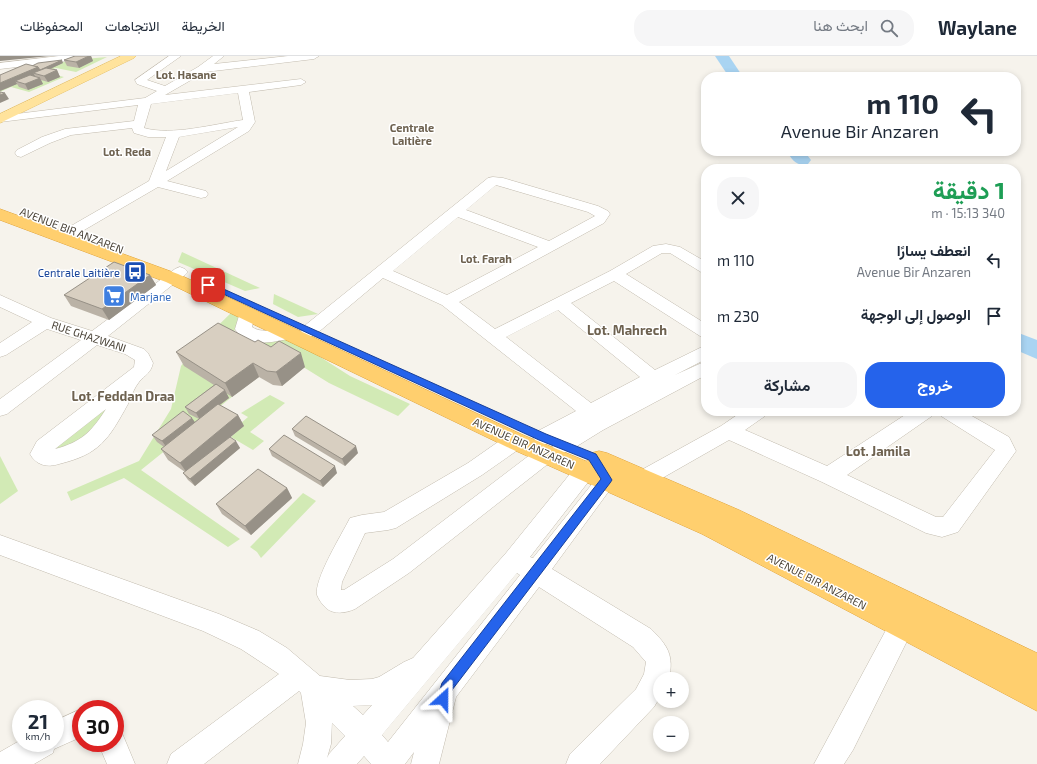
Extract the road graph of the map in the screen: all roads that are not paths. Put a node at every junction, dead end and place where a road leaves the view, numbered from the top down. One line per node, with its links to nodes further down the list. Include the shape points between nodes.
1 (85, 56): 7 (street)
2 (119, 56): 10 (main road)
3 (130, 56): 10 (main road)
4 (176, 56): 13 (street, via 140,80)
5 (219, 56): 9 (street)
6 (314, 56): 9 (street)
7 (35, 61): 8 (street); 11 (street)
8 (0, 66)
9 (202, 69): 13 (street)
10 (93, 72): 16 (main road); 17 (main road)
11 (0, 76)
12 (301, 82): 14 (street)
13 (165, 90): 15 (street)
14 (244, 90): 15 (street); 18 (street)
15 (144, 103): 17 (street); 19 (street)
16 (0, 112)
17 (0, 119)
18 (249, 122): 20 (street); 22 (street, via 237,134)
19 (139, 124): 20 (street, via 138,130 142,132); 21 (street, via 69,132)
20 (174, 133): 22 (street)
21 (21, 153)
22 (155, 182): 23 (street); 27 (street)
23 (201, 194)
24 (0, 203): 27 (highway, AVENUE BIR ANZAREN)
25 (456, 212): 28 (street); 28 (street, via 490,182 498,181 593,208 603,214 598,220); 30 (street)
26 (0, 214): 27 (highway, AVENUE BIR ANZAREN)
27 (67, 234): 32 (highway, AVENUE BIR ANZAREN)
28 (550, 246): 34 (street)
29 (701, 266): 31 (street, via 675,250 666,248 658,249)
30 (382, 272): 34 (street); 38 (street)
31 (615, 274): 35 (street); 37 (street)
32 (176, 275): 38 (highway, AVENUE BIR ANZAREN); 38 (highway, AVENUE BIR ANZAREN, via 247,313); 40 (street)
33 (0, 300): 36 (street, RUE GHAZWANI)
34 (448, 301): 39 (street)
35 (560, 303): 39 (street); 45 (street)
36 (45, 322): 40 (street, RUE GHAZWANI); 41 (street)
37 (701, 329)
38 (299, 332): 52 (highway, AVENUE BIR ANZAREN); 53 (highway, AVENUE BIR ANZAREN)
39 (493, 337): 47 (street)
40 (95, 338): 44 (street, RUE GHAZWANI, via 139,354 144,359 142,370); 46 (street)
41 (0, 351)
42 (701, 355): 45 (street)
43 (701, 369): 45 (street)
44 (133, 377): 44 (street, RUE GHAZWANI, via 90,444 62,456 42,457 40,454 44,447)
45 (660, 384): 47 (street); 53 (street)
46 (0, 409)
47 (590, 412): 53 (street)
48 (750, 416): 51 (street)
49 (918, 416): 55 (street)
50 (956, 416): 55 (street, via 1002,443 1006,451 950,525 934,526)
51 (728, 431): 55 (street); 56 (street)
52 (516, 441): 53 (highway, AVENUE BIR ANZAREN); 53 (street, via 475,469 388,521 358,525 330,581 329,594 336,601 347,601 401,566)
53 (550, 445): 54 (highway, AVENUE BIR ANZAREN)
54 (599, 468): 56 (highway, AVENUE BIR ANZAREN); 58 (street); 59 (street); 60 (highway, AVENUE BIR ANZAREN, via 711,526)
55 (829, 476)
56 (643, 479): 60 (highway, AVENUE BIR ANZAREN, via 730,518)
57 (0, 545): 63 (street, via 210,622 250,640 278,657)
58 (514, 560): 59 (street); 61 (street)
59 (536, 572): 64 (street); 76 (street, via 642,638 659,660 656,678 645,698)
60 (908, 617): 62 (highway, AVENUE BIR ANZAREN); 65 (highway, AVENUE BIR ANZAREN); 77 (street)
61 (425, 665): 63 (street, via 372,692 343,693); 66 (street)
62 (1037, 668)
63 (307, 680): 66 (street); 71 (street); 72 (street, via 319,723)
64 (446, 687): 74 (street); 75 (street)
65 (1035, 690)
66 (365, 736): 73 (street); 74 (street)
67 (28, 752): 69 (street)
68 (116, 752): 70 (street)
69 (8, 764)
70 (121, 764)
71 (181, 764)
72 (312, 764)
73 (339, 764)
74 (389, 764)
75 (425, 764)
76 (580, 764)
77 (828, 764)

